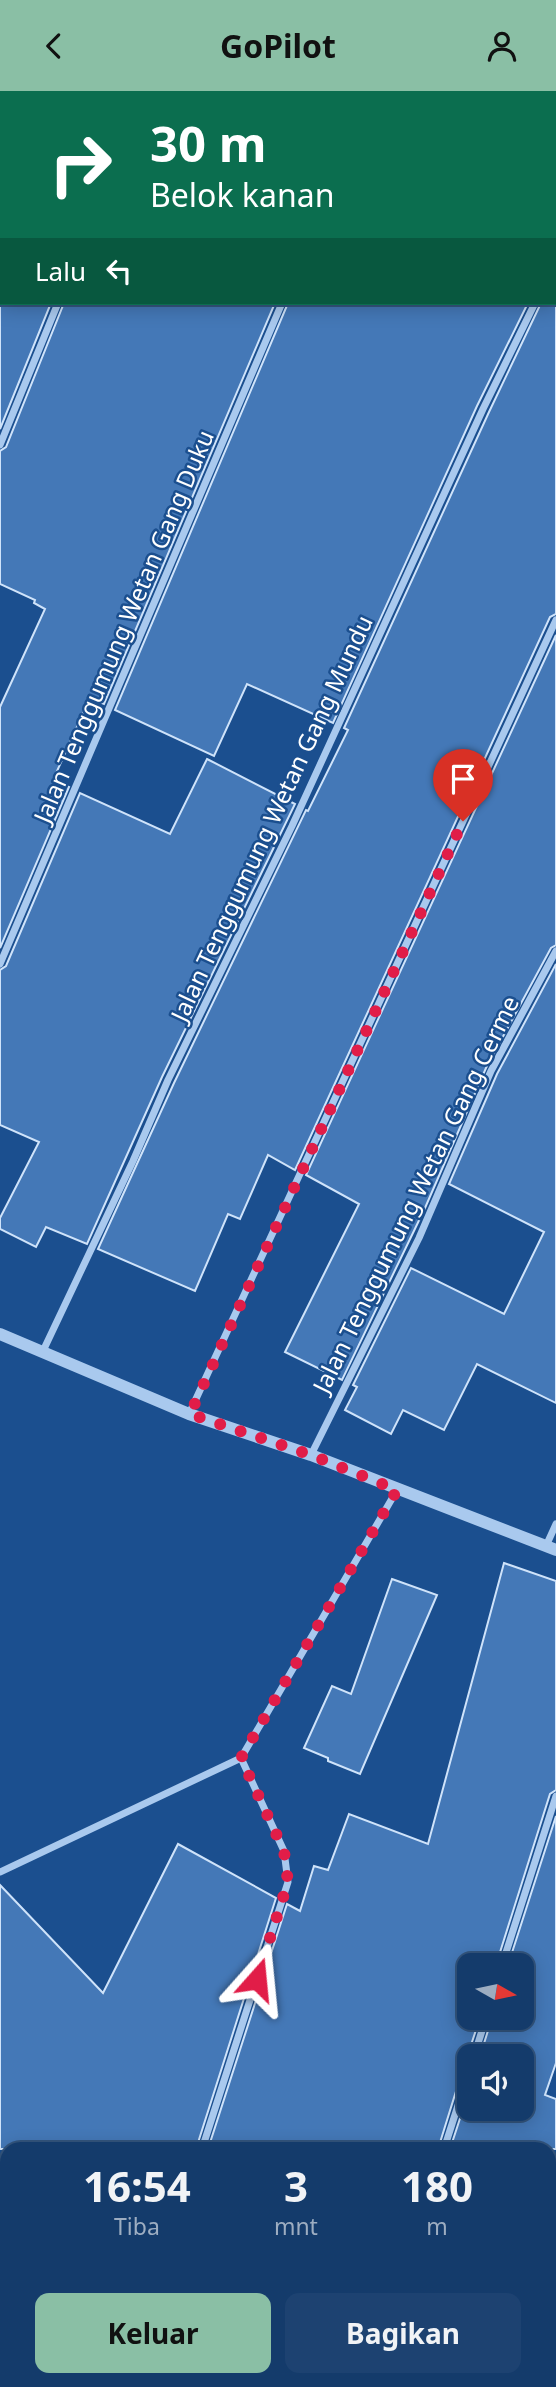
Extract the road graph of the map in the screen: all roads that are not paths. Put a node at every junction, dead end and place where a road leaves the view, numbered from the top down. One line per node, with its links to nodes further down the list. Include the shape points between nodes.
1 (57, 305): 4 (street)
2 (281, 305): 7 (street, Jalan Tenggumung Wetan Gang Duku)
3 (534, 305): 9 (street, Jalan Tenggumung Wetan Gang Mundu)
4 (0, 445)
5 (556, 620): 10 (street)
6 (556, 951): 11 (street, Jalan Tenggumung Wetan Gang Cerme, via 491,1071 419,1238)
7 (0, 964)
8 (0, 1334): 9 (street)
9 (43, 1351): 10 (street)
10 (190, 1414): 11 (street)
11 (311, 1455): 12 (street)
12 (397, 1490): 14 (street); 15 (street)
13 (554, 1527): 14 (street)
14 (551, 1548)
15 (241, 1758): 17 (street); 20 (street, via 284,1851 288,1882)
16 (556, 1796): 18 (street)
17 (0, 1872)
18 (506, 1953)
19 (457, 2108): 21 (street)
20 (204, 2142)
21 (446, 2142)

